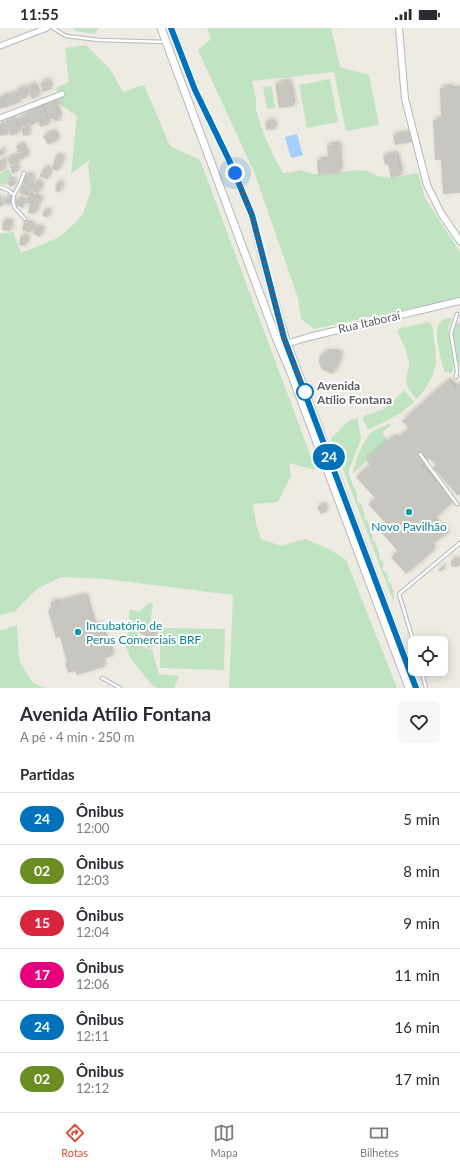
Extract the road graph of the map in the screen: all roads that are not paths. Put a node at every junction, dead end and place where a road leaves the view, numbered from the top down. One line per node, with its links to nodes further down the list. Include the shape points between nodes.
1 (47, 28): 7 (street)
2 (53, 28): 6 (lane, via 66,36)
3 (161, 28): 6 (main road)
4 (171, 28): 17 (main road, via 195,90 252,215)
5 (399, 28): 14 (street, via 405,99 427,185 441,213)
6 (167, 43): 18 (main road)
7 (0, 46)
8 (62, 94): 9 (street)
9 (0, 118)
10 (24, 173): 12 (lane)
11 (0, 187): 12 (lane)
12 (14, 195): 13 (lane, via 15,208)
13 (25, 219)
14 (460, 241)
15 (460, 301): 17 (street, Rua Itaboraí)
16 (457, 314): 19 (lane, via 451,333)
17 (287, 343): 18 (street, Rua Itaboraí); 28 (main road)
18 (279, 346): 27 (main road)
19 (456, 377)
20 (420, 454): 21 (lane)
21 (457, 504)
22 (460, 542): 23 (lane, via 400,594)
23 (412, 636)
24 (423, 676): 29 (lane)
25 (102, 678): 26 (lane)
26 (120, 688)
27 (409, 688)
28 (416, 688)
29 (426, 688)

